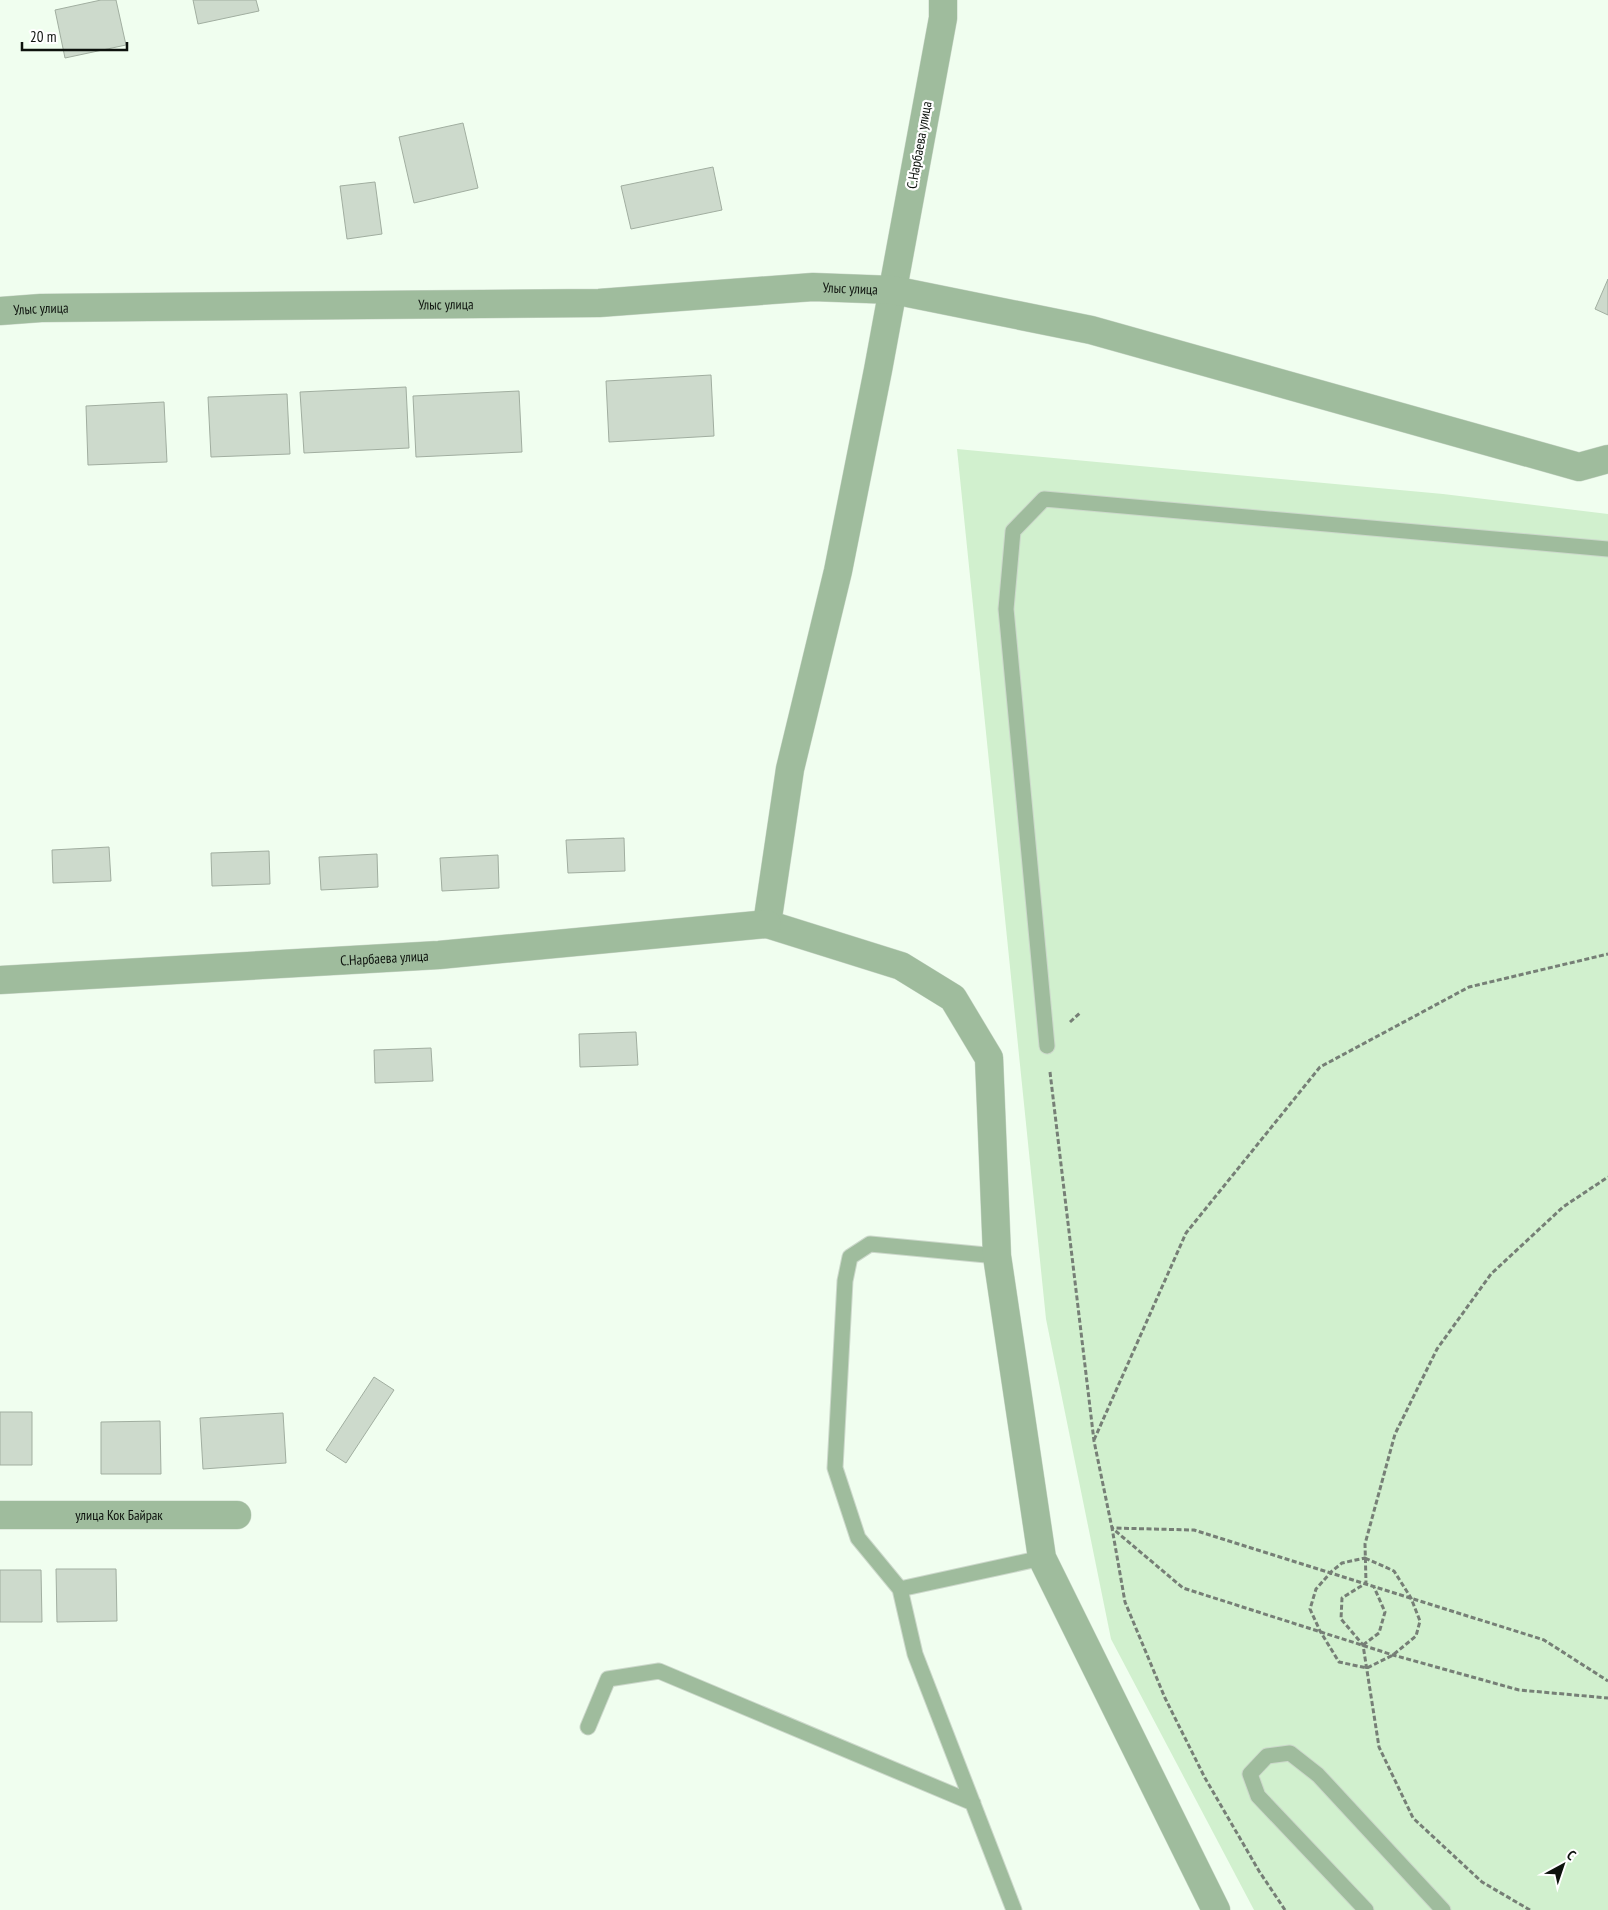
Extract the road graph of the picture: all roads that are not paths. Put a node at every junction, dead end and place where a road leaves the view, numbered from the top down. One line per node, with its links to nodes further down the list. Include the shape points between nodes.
1 (943, 0): 2 (street, С.Нарбаева улица)
2 (893, 290): 3 (street, Улыс улица, via 814,286 599,303 110,307); 4 (street, Улыс улица, via 1091,330 1579,467); 6 (street, С.Нарбаева улица, via 838,571 790,769)
3 (0, 311)
4 (1608, 459)
5 (1608, 549): 8 (lane, via 1044,500 1013,531 1006,609)
6 (767, 924): 7 (street, С.Нарбаева улица, via 439,955); 9 (street, via 901,966 953,998 989,1058)
7 (0, 980)
8 (1047, 1046)
9 (997, 1256): 12 (street); 13 (lane, via 870,1244 850,1257 845,1281 835,1468 858,1538)
10 (0, 1515): 11 (street, улица Кок Байрак)
11 (237, 1515)
12 (1042, 1558): 13 (lane); 17 (street)
13 (900, 1589): 15 (lane, via 915,1654)
14 (588, 1727): 15 (lane, via 608,1679 659,1671)
15 (973, 1803): 16 (lane)
16 (1014, 1910)
17 (1216, 1910)
18 (1366, 1910): 19 (lane, via 1258,1796 1250,1774 1267,1756 1290,1753 1318,1776)
19 (1443, 1910)

